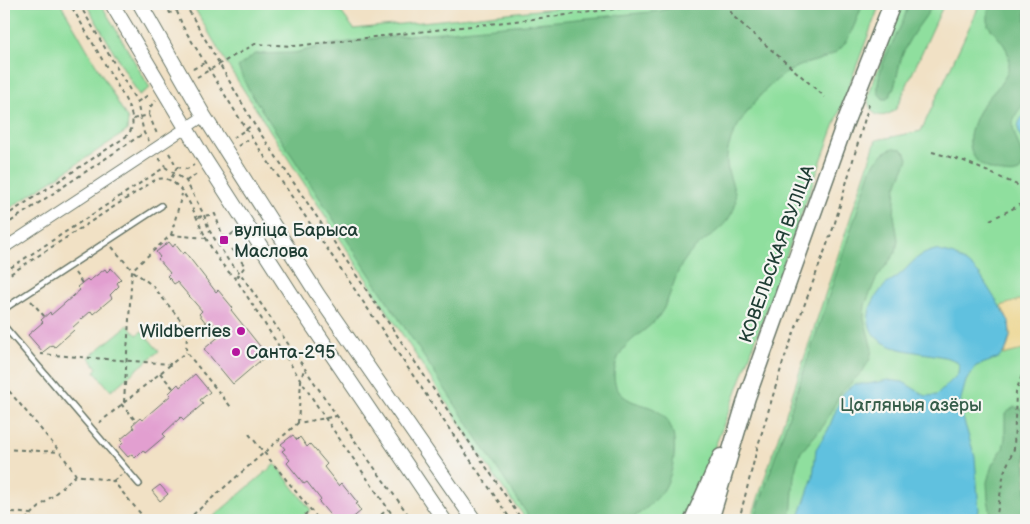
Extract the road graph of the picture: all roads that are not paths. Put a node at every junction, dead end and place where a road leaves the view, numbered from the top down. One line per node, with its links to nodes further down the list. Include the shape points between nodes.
1 (112, 4): 5 (main road)
2 (140, 4): 4 (main road)
3 (892, 4): 10 (highway, КОВЕЛЬСКАЯ ВУЛІЦА, via 842,132)
4 (204, 116): 5 (street); 13 (main road, via 318,295)
5 (186, 129): 7 (street); 12 (main road, via 301,309)
6 (161, 206): 8 (lane)
7 (4, 248)
8 (4, 309)
9 (4, 326): 11 (lane)
10 (747, 398): 14 (highway); 15 (highway, КОВЕЛЬСКАЯ ВУЛІЦА)
11 (138, 484)
12 (444, 520)
13 (474, 520)
14 (693, 520)
15 (710, 520)

